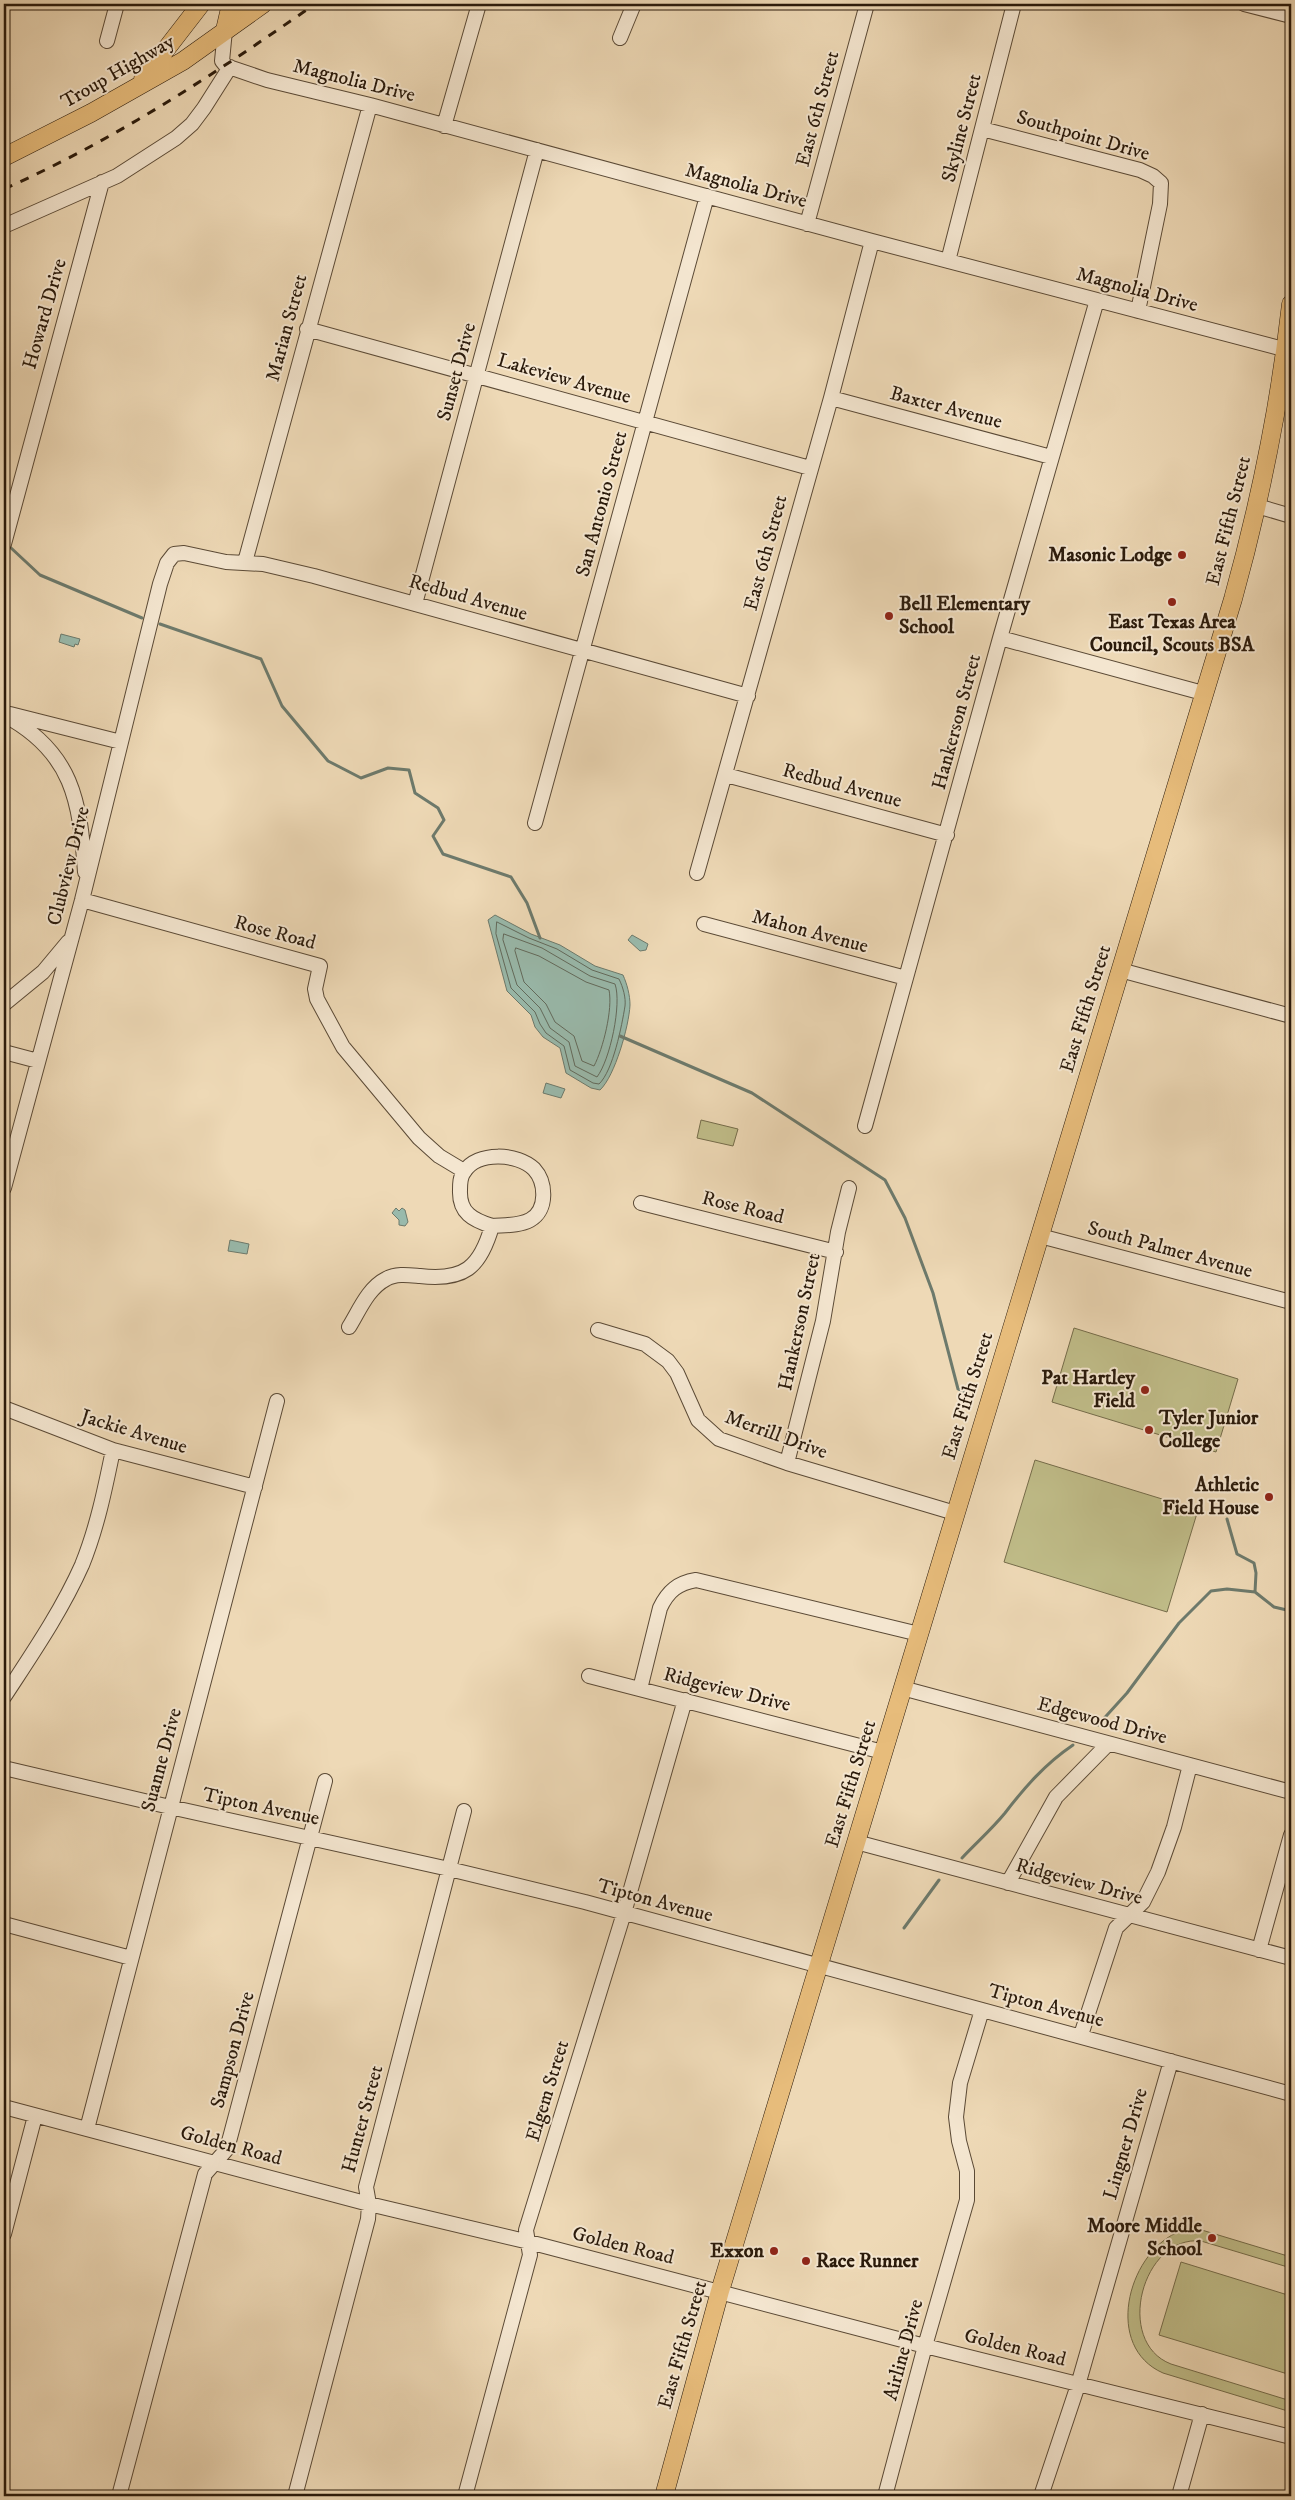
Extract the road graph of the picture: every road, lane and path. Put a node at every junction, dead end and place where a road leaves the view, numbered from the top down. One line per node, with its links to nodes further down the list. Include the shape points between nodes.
1 (117, 4): 13 (street)
2 (201, 4): 15 (main road)
3 (230, 4): 11 (main road)
4 (263, 4): 11 (main road, Troup Highway)
5 (479, 4): 17 (street)
6 (634, 4): 12 (street)
7 (867, 4): 23 (street, East 6th Street)
8 (1014, 4): 18 (street, Skyline Street)
9 (1244, 4): 10 (street)
10 (1291, 16)
11 (225, 30): 14 (street, via 222,61); 15 (main road, Troup Highway, via 183,61)
12 (620, 38)
13 (107, 41)
14 (230, 67): 16 (street, Magnolia Drive, via 267,80); 21 (street, via 204,108 176,138)
15 (136, 88): 20 (main road, Troup Highway)
16 (370, 104): 17 (street, Magnolia Drive); 30 (street, Marian Street)
17 (444, 126): 19 (street, Magnolia Drive)
18 (982, 128): 26 (street, Skyline Street); 29 (street, Southpoint Drive, via 1140,170 1161,183 1160,204)
19 (537, 150): 22 (street, Magnolia Drive); 32 (street, Sunset Drive)
20 (4, 157)
21 (102, 182): 24 (street); 39 (street, Howard Drive)
22 (707, 196): 23 (street, Magnolia Drive); 34 (street, San Antonio Street)
23 (807, 224): 25 (street, Magnolia Drive)
24 (4, 226)
25 (872, 241): 26 (street, Magnolia Drive); 33 (street, East 6th Street)
26 (948, 261): 27 (street, Magnolia Drive)
27 (1097, 300): 29 (street, Magnolia Drive); 35 (street, Hankerson Street)
28 (1291, 304): 31 (main road, East Fifth Street)
29 (1138, 311): 31 (street, Magnolia Drive)
30 (307, 329): 32 (street, Lakeview Avenue); 41 (street, Marian Street)
31 (1288, 350): 37 (main road, East Fifth Street)
32 (477, 376): 34 (street, Lakeview Avenue); 42 (street, Sunset Drive)
33 (831, 398): 35 (street, Baxter Avenue); 36 (street, East 6th Street)
34 (645, 423): 36 (street, Lakeview Avenue); 44 (street, San Antonio Street)
35 (1051, 457): 43 (street, Hankerson Street)
36 (810, 468): 46 (street, East 6th Street)
37 (1257, 506): 38 (street); 45 (main road, East Fifth Street, via 1235,592)
38 (1291, 516)
39 (4, 544)
40 (174, 554): 41 (street, Redbud Avenue); 48 (street, Clubview Drive, via 167,563 160,584)
41 (245, 562): 42 (street, Redbud Avenue, via 314,576)
42 (415, 604): 44 (street, Redbud Avenue)
43 (1000, 638): 45 (street); 51 (street, Hankerson Street)
44 (584, 651): 46 (street, Redbud Avenue); 50 (street, San Antonio Street)
45 (1203, 694): 57 (main road, East Fifth Street)
46 (748, 696): 49 (street, East 6th Street)
47 (4, 714): 48 (street); 53 (street, via 39,740 68,777 79,811)
48 (122, 742): 53 (street, Clubview Drive)
49 (726, 775): 51 (street, Redbud Avenue); 52 (street, East 6th Street)
50 (535, 823)
51 (947, 835): 58 (street, Hankerson Street)
52 (697, 873)
53 (86, 885): 54 (street, Clubview Drive)
54 (82, 900): 56 (street, Clubview Drive); 64 (street, Rose Road, via 320,966 316,998 343,1047 419,1138 439,1156)
55 (704, 924): 58 (street, Mahon Avenue)
56 (72, 936): 59 (street, via 43,972); 62 (street, Clubview Drive)
57 (1120, 970): 60 (street); 69 (main road, East Fifth Street)
58 (906, 978): 63 (street, Hankerson Street)
59 (4, 1004)
60 (1291, 1016)
61 (4, 1052): 62 (street)
62 (38, 1061): 65 (street, Clubview Drive)
63 (865, 1126)
64 (464, 1171): 68 (street, via 460,1197 462,1208 471,1218); 68 (street, via 478,1161 499,1157 526,1163 538,1173 544,1194 535,1216 523,1222)
65 (4, 1188)
66 (849, 1188): 70 (street, Hankerson Street)
67 (640, 1203): 70 (street, Rose Road)
68 (492, 1226): 72 (street, via 482,1252 467,1270 444,1278 403,1275 384,1280 370,1294)
69 (1040, 1236): 71 (street, South Palmer Avenue); 79 (main road, East Fifth Street)
70 (836, 1252): 77 (street, Hankerson Street, via 823,1321)
71 (1291, 1302)
72 (349, 1327)
73 (598, 1330): 77 (street, Merrill Drive, via 645,1344 668,1361 698,1420 708,1432)
74 (277, 1401): 78 (street, Suanne Drive)
75 (4, 1408): 76 (street, Jackie Avenue)
76 (113, 1450): 78 (street, Jackie Avenue); 84 (street, via 106,1487 82,1564 51,1625)
77 (787, 1463): 79 (street, Merrill Drive)
78 (254, 1486): 92 (street, Suanne Drive)
79 (955, 1512): 80 (main road, East Fifth Street)
80 (919, 1634): 82 (main road, East Fifth Street); 83 (street, via 696,1580 684,1582 674,1588 660,1608)
81 (589, 1676): 83 (street, Ridgeview Drive)
82 (902, 1688): 86 (street, Edgewood Drive); 87 (main road, East Fifth Street)
83 (640, 1689): 85 (street, Ridgeview Drive)
84 (4, 1697)
85 (685, 1700): 87 (street, Ridgeview Drive); 99 (street, Elgem Street)
86 (1108, 1744): 88 (street, Edgewood Drive); 98 (street, via 1056,1797)
87 (883, 1752): 96 (main road, East Fifth Street)
88 (1190, 1765): 91 (street, Edgewood Drive); 100 (street, via 1158,1872 1143,1902)
89 (4, 1768): 92 (street, Tipton Avenue)
90 (325, 1781): 95 (street, Sampson Drive)
91 (1291, 1792)
92 (170, 1808): 95 (street, Tipton Avenue); 103 (street, Suanne Drive)
93 (464, 1811): 97 (street, Hunter Street)
94 (1291, 1834): 102 (street)
95 (310, 1838): 97 (street, Tipton Avenue); 113 (street, Sampson Drive, via 227,2149)
96 (856, 1842): 98 (street, Ridgeview Drive); 105 (main road, East Fifth Street)
97 (449, 1869): 99 (street, Tipton Avenue); 114 (street, Hunter Street, via 366,2188)
98 (1008, 1883): 100 (street, Ridgeview Drive)
99 (624, 1913): 105 (street, Tipton Avenue); 116 (street, Elgem Street, via 526,2230)
100 (1129, 1917): 102 (street, Ridgeview Drive); 107 (street, via 1116,1928)
101 (4, 1924): 103 (street)
102 (1259, 1950): 104 (street, Ridgeview Drive)
103 (131, 1958): 112 (street, Suanne Drive)
104 (1291, 1958)
105 (818, 1966): 106 (street, Tipton Avenue); 117 (main road, East Fifth Street)
106 (982, 2010): 107 (street, Tipton Avenue); 118 (street, Airline Drive, via 960,2083 956,2117 966,2171 967,2200)
107 (1081, 2036): 108 (street, Tipton Avenue)
108 (1170, 2061): 109 (street, Tipton Avenue); 119 (street, Lingner Drive)
109 (1291, 2094)
110 (4, 2107): 111 (street, Golden Road)
111 (36, 2116): 112 (street, Golden Road); 115 (street)
112 (87, 2129): 113 (street, Golden Road)
113 (215, 2162): 114 (street, Golden Road); 122 (street, Sampson Drive, via 205,2174)
114 (369, 2204): 116 (street, Golden Road); 123 (street, Hunter Street, via 368,2219)
115 (4, 2234)
116 (529, 2242): 117 (street, Golden Road); 124 (street, Elgem Street, via 530,2255)
117 (720, 2291): 118 (street, Golden Road); 125 (main road, East Fifth Street)
118 (925, 2346): 119 (street, Golden Road); 126 (street, Airline Drive)
119 (1078, 2385): 120 (street, Golden Road); 127 (street, Lingner Drive)
120 (1202, 2414): 121 (street, Golden Road); 128 (street)
121 (1291, 2438)
122 (119, 2496)
123 (295, 2496)
124 (465, 2496)
125 (664, 2496)
126 (885, 2496)
127 (1041, 2496)
128 (1179, 2496)

